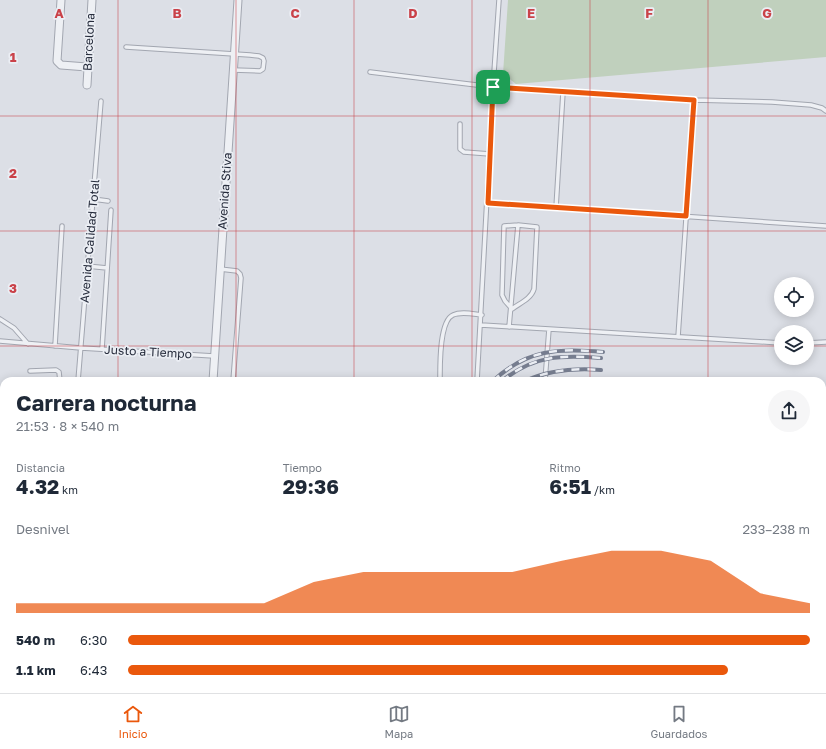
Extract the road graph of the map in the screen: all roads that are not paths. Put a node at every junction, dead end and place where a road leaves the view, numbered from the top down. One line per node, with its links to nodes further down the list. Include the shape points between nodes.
1 (61, 0): 7 (street, via 57,63)
2 (92, 0): 7 (street, Barcelona)
3 (238, 0): 6 (street, Avenida Stiva)
4 (499, 0): 11 (lane)
5 (126, 47): 6 (lane)
6 (234, 53): 8 (street, Avenida Stiva); 8 (lane, via 259,56 264,61 263,69 260,71)
7 (87, 67): 10 (street, Barcelona)
8 (233, 70): 29 (street, Avenida Stiva)
9 (370, 72): 11 (lane)
10 (87, 85)
11 (493, 87): 12 (lane); 17 (lane)
12 (563, 92): 13 (lane); 21 (lane)
13 (694, 100): 15 (lane, via 811,105); 23 (lane)
14 (101, 101): 18 (lane, Avenida Calidad Total)
15 (826, 111)
16 (460, 124): 17 (lane, via 460,148 464,152)
17 (490, 154): 20 (lane)
18 (93, 199): 19 (lane); 27 (lane, Avenida Calidad Total)
19 (108, 201)
20 (488, 203): 21 (lane); 31 (lane)
21 (556, 208): 23 (lane)
22 (111, 210): 28 (lane)
23 (686, 216): 26 (lane); 36 (lane)
24 (62, 226): 42 (lane)
25 (518, 226): 30 (lane); 30 (lane, via 504,226 502,294); 30 (lane, via 537,227 534,289 529,297)
26 (826, 226)
27 (88, 266): 28 (lane); 43 (lane, Avenida Calidad Total)
28 (108, 268): 44 (lane)
29 (220, 269): 45 (street, Avenida Stiva); 50 (lane, via 237,271 241,278)
30 (512, 309): 34 (lane)
31 (482, 315): 33 (lane); 51 (lane, via 457,314 448,319 443,334)
32 (0, 319): 41 (lane, via 14,328)
33 (481, 325): 34 (lane); 52 (lane)
34 (510, 327): 35 (lane)
35 (549, 329): 36 (lane); 53 (lane)
36 (678, 337): 39 (lane)
37 (0, 341): 41 (lane, Justo a Tiempo)
38 (826, 342): 40 (lane)
39 (774, 343)
40 (814, 343)
41 (28, 344): 42 (lane, Justo a Tiempo)
42 (55, 346): 43 (lane, Justo a Tiempo)
43 (81, 348): 44 (lane, Justo a Tiempo); 48 (lane, Avenida Calidad Total)
44 (102, 349): 45 (lane, Justo a Tiempo)
45 (215, 356): 49 (street, Avenida Stiva)
46 (30, 370): 47 (lane, via 56,370)
47 (60, 377)
48 (78, 377)
49 (213, 377)
50 (233, 377)
51 (440, 377)
52 (478, 377)
53 (545, 377)

